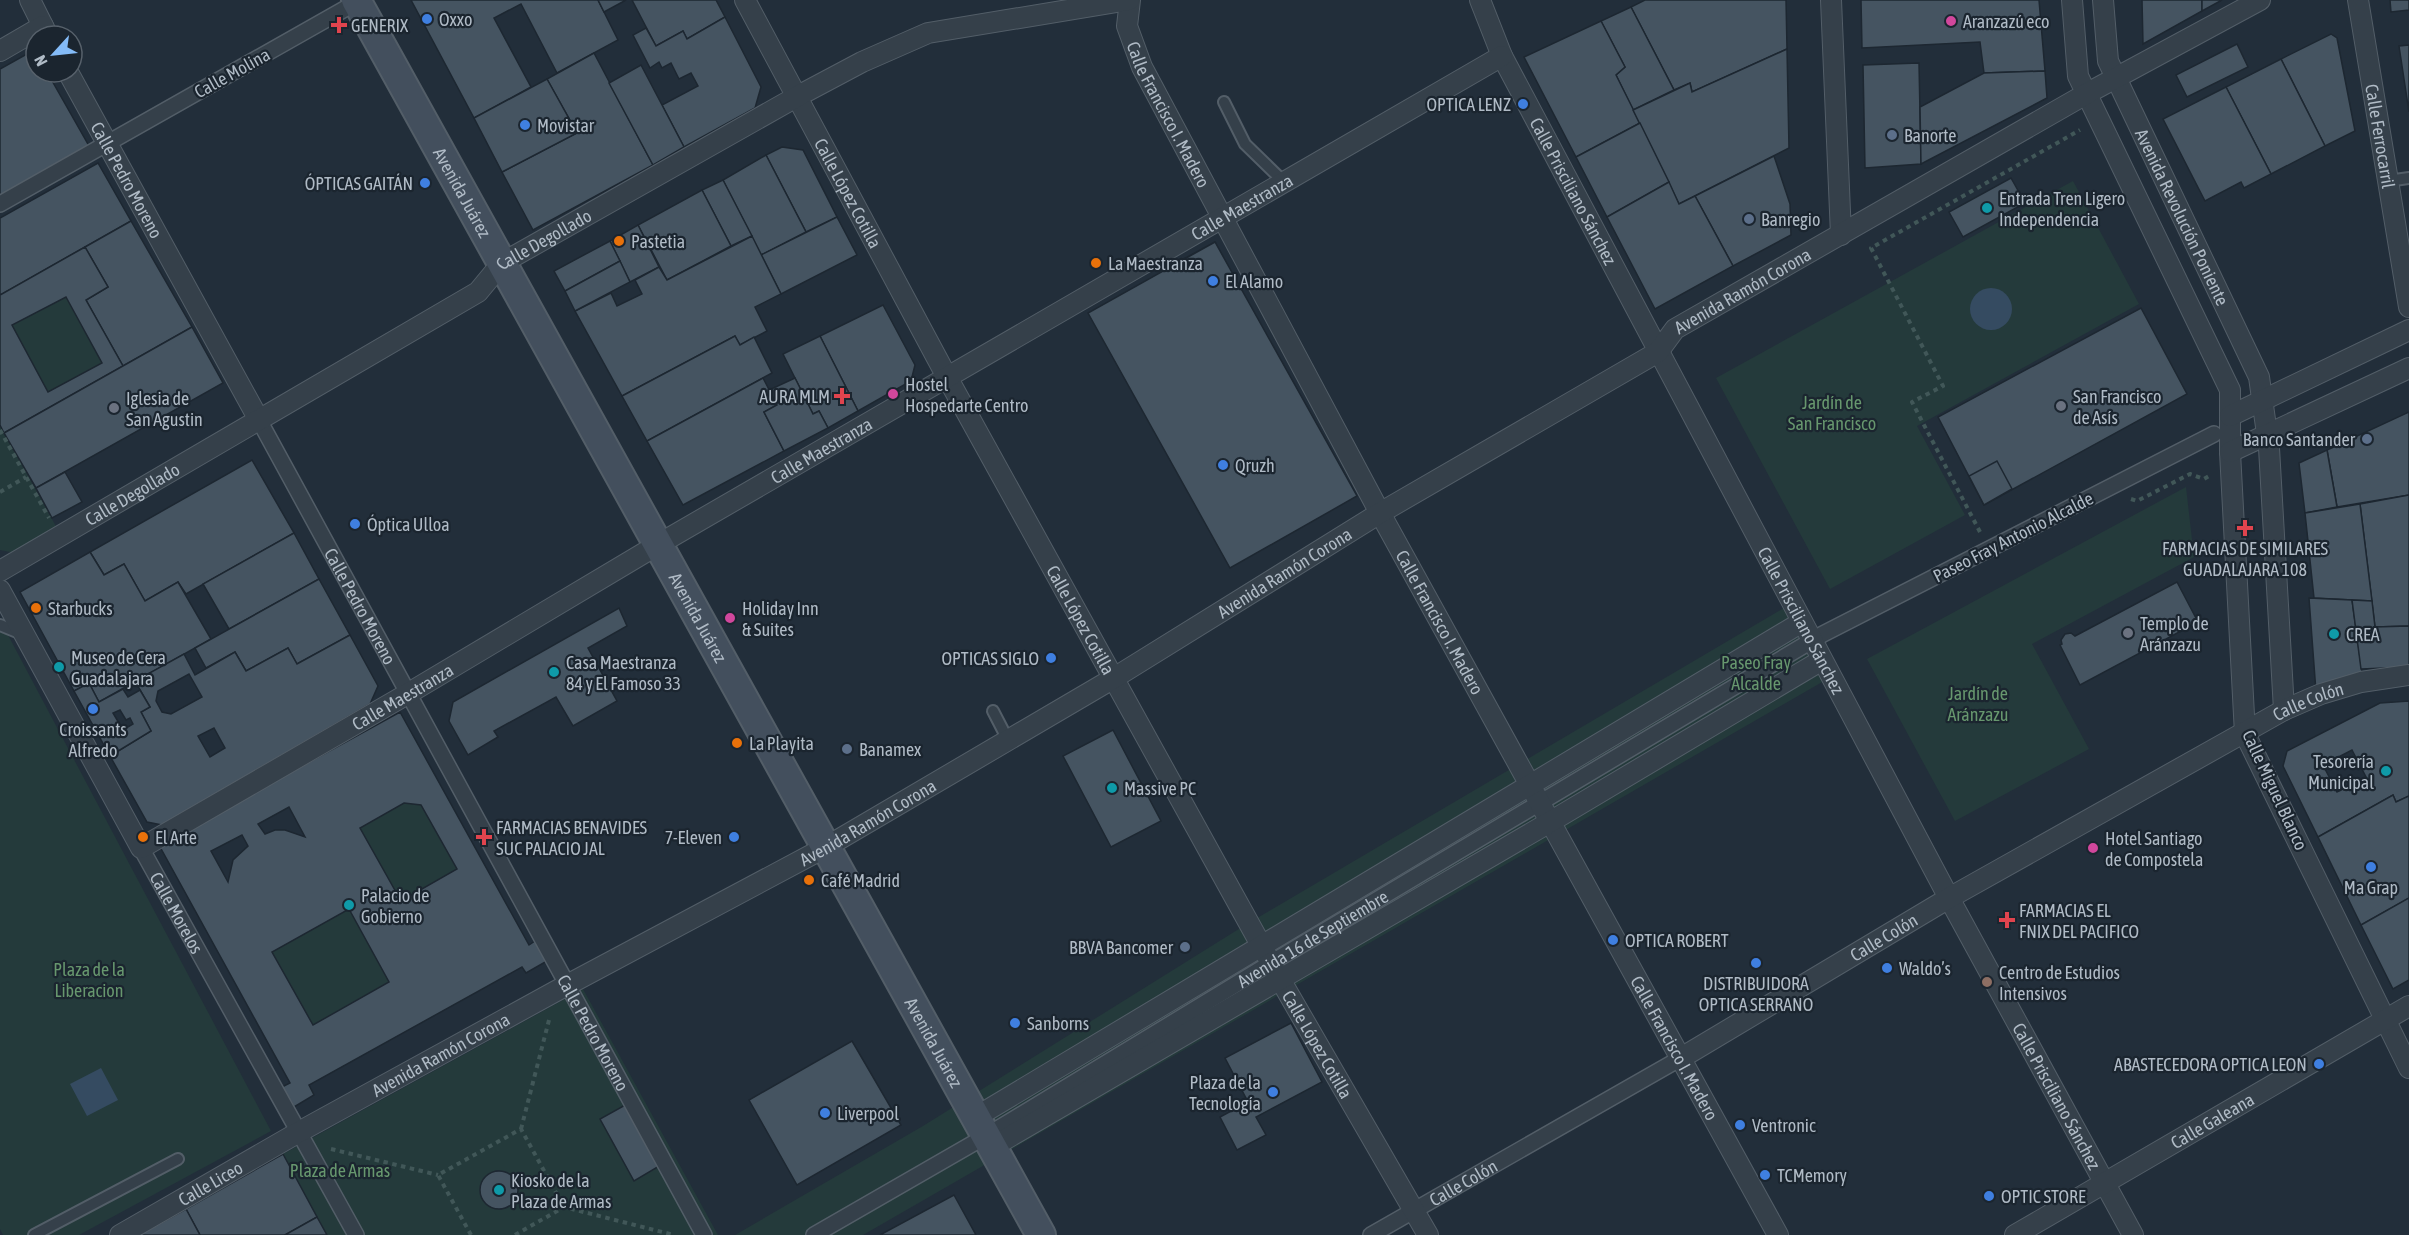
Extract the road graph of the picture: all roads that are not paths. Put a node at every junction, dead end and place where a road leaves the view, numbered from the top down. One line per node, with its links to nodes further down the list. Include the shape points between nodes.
1 (30, 0): 11 (street)
2 (358, 0): 20 (street, Calle Molina); 27 (main road, Avenida Juárez)
3 (745, 0): 18 (street, Calle López Cotilla)
4 (1129, 0): 18 (street, Calle Degollado, via 928,33); 25 (street, Calle Francisco I. Madero, via 1127,26 1142,67)
5 (1480, 0): 14 (street, Calle Prisciliano Sánchez)
6 (1831, 0): 26 (street)
7 (2072, 0): 17 (street, Avenida Revolución Poniente, via 2078,76)
8 (2103, 0): 15 (street, Avenida Revolución Poniente, via 2108,61)
9 (2260, 0): 15 (street, Avenida Ramón Corona)
10 (2358, 0): 22 (street, Calle Ferrocarril)
11 (42, 24)
12 (24, 41): 13 (street)
13 (0, 51)
14 (1502, 56): 23 (street, Calle Maestranza); 30 (street, Calle Prisciliano Sánchez)
15 (2116, 78): 17 (street, Avenida Ramón Corona); 33 (street, Avenida Revolución Poniente, via 2259,377)
16 (74, 84): 20 (street, Calle Pedro Moreno)
17 (2086, 94): 26 (street, Avenida Ramón Corona); 34 (street, Avenida Revolución Poniente, via 2229,390)
18 (798, 96): 27 (street, Calle Degollado); 32 (street, Calle López Cotilla)
19 (1224, 102): 23 (lane, via 1245,144)
20 (106, 144): 24 (street, Calle Molina); 35 (street, Calle Pedro Moreno)
21 (2409, 178): 22 (lane)
22 (2388, 181): 28 (street, Calle Ferrocarril)
23 (1284, 182): 25 (street, Calle Maestranza)
24 (0, 204)
25 (1222, 218): 32 (street, Calle Maestranza); 39 (street, Calle Francisco I. Madero)
26 (1841, 236): 30 (street, Avenida Ramón Corona, via 1675,330)
27 (502, 263): 35 (street, Calle Degollado, via 478,292); 40 (main road, Avenida Juárez)
28 (2409, 307)
29 (2409, 330): 33 (street)
30 (1658, 352): 39 (street, Avenida Ramón Corona); 43 (street, Calle Prisciliano Sánchez)
31 (2409, 368): 37 (street)
32 (947, 377): 40 (street, Calle Maestranza); 49 (street, Calle López Cotilla)
33 (2263, 400): 34 (street); 37 (street, Avenida Revolución Poniente)
34 (2230, 416): 38 (street, Avenida Revolución Poniente)
35 (259, 420): 41 (street, Calle Degollado); 50 (street, Calle Pedro Moreno)
36 (2214, 434): 46 (street, Paseo Fray Antonio Alcalde)
37 (2267, 435): 38 (street); 51 (street)
38 (2230, 452): 53 (street, Calle Miguel Blanco)
39 (1380, 513): 49 (street, Avenida Ramón Corona); 55 (street, Calle Francisco I. Madero)
40 (659, 544): 50 (street, Calle Maestranza); 58 (main road, Avenida Juárez)
41 (0, 571)
42 (0, 590): 45 (street, Calle Morelos)
43 (1802, 622): 46 (street, Calle Prisciliano Sánchez); 55 (street, Avenida 16 de Septiembre)
44 (0, 625): 45 (lane)
45 (26, 636): 59 (street, Calle Morelos)
46 (1812, 640): 47 (street, Calle Prisciliano Sánchez); 56 (street, Avenida 16 de Septiembre)
47 (1822, 660): 57 (street, Avenida 16 de Septiembre); 60 (street, Calle Prisciliano Sánchez)
48 (2409, 675): 51 (street, Calle Colón, via 2361,682)
49 (1114, 678): 54 (street, Avenida Ramón Corona); 61 (street, Calle López Cotilla)
50 (410, 693): 59 (street, Calle Maestranza); 62 (street, Calle Pedro Moreno)
51 (2284, 710): 53 (street, Calle Colón)
52 (993, 711): 54 (lane)
53 (2245, 734): 60 (street, Calle Colón); 64 (street, Calle Miguel Blanco)
54 (1008, 740): 58 (street, Avenida Ramón Corona)
55 (1530, 784): 56 (street, Calle Francisco I. Madero); 61 (street, Avenida 16 de Septiembre)
56 (1540, 804): 57 (street, Calle Francisco I. Madero); 61 (street, Avenida 16 de Septiembre)
57 (1550, 822): 61 (street, Avenida 16 de Septiembre); 65 (street, Calle Francisco I. Madero)
58 (826, 847): 62 (street, Avenida Ramón Corona); 67 (main road, Avenida Juárez)
59 (141, 848): 68 (street, Calle Morelos)
60 (1949, 898): 65 (street, Calle Colón); 70 (street, Calle Prisciliano Sánchez)
61 (1271, 963): 67 (street, Avenida 16 de Septiembre); 67 (street, Avenida 16 de Septiembre); 71 (street, Calle López Cotilla)
62 (562, 988): 68 (street, Avenida Ramón Corona); 75 (street, Calle Pedro Moreno)
63 (2409, 1006): 64 (street, Calle Galeana)
64 (2386, 1020): 66 (street, Calle Miguel Blanco); 70 (street, Calle Galeana)
65 (1681, 1058): 71 (street, Calle Colón); 80 (street, Calle Francisco I. Madero)
66 (2409, 1068)
67 (985, 1134): 76 (street, Avenida 16 de Septiembre); 77 (main road, Avenida Juárez)
68 (302, 1137): 73 (street, Calle Liceo); 74 (street, Calle Morelos)
69 (178, 1159): 72 (lane)
70 (2104, 1183): 81 (street, Calle Galeana); 82 (street, Calle Prisciliano Sánchez)
71 (1414, 1210): 78 (street, Calle Colón); 79 (street, Calle López Cotilla)
72 (34, 1235)
73 (120, 1235)
74 (356, 1235)
75 (704, 1235)
76 (814, 1235)
77 (1041, 1235)
78 (1371, 1235)
79 (1428, 1235)
80 (1778, 1235)
81 (2015, 1235)
82 (2133, 1235)

